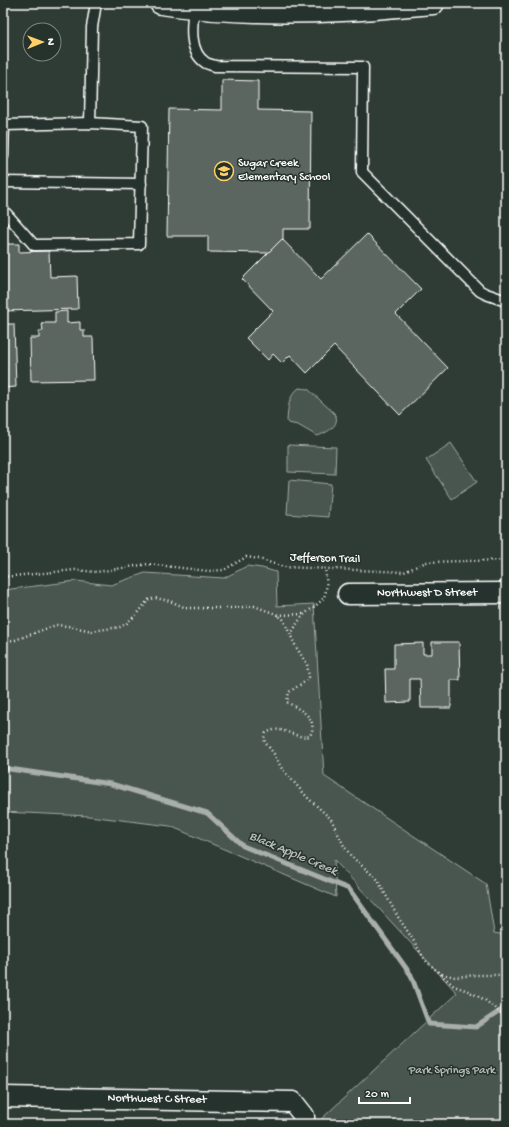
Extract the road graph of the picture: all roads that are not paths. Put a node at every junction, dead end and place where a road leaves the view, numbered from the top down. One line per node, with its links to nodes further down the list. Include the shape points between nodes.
1 (96, 3): 5 (lane, via 92,27)
2 (166, 3): 4 (street)
3 (433, 3): 4 (street, via 343,10 270,12)
4 (194, 6): 10 (lane, via 192,37 197,53 205,63 215,66 363,67 362,172 480,291)
5 (90, 123): 6 (lane, via 4,125); 8 (lane, via 142,126)
6 (3, 156)
7 (3, 182): 8 (lane)
8 (141, 184): 9 (lane, via 139,244 34,245)
9 (3, 210)
10 (506, 301)
11 (506, 593): 12 (street, Northwest D Street)
12 (348, 594)
13 (3, 1097): 14 (street, Northwest C Street, via 292,1102)
14 (304, 1120)

